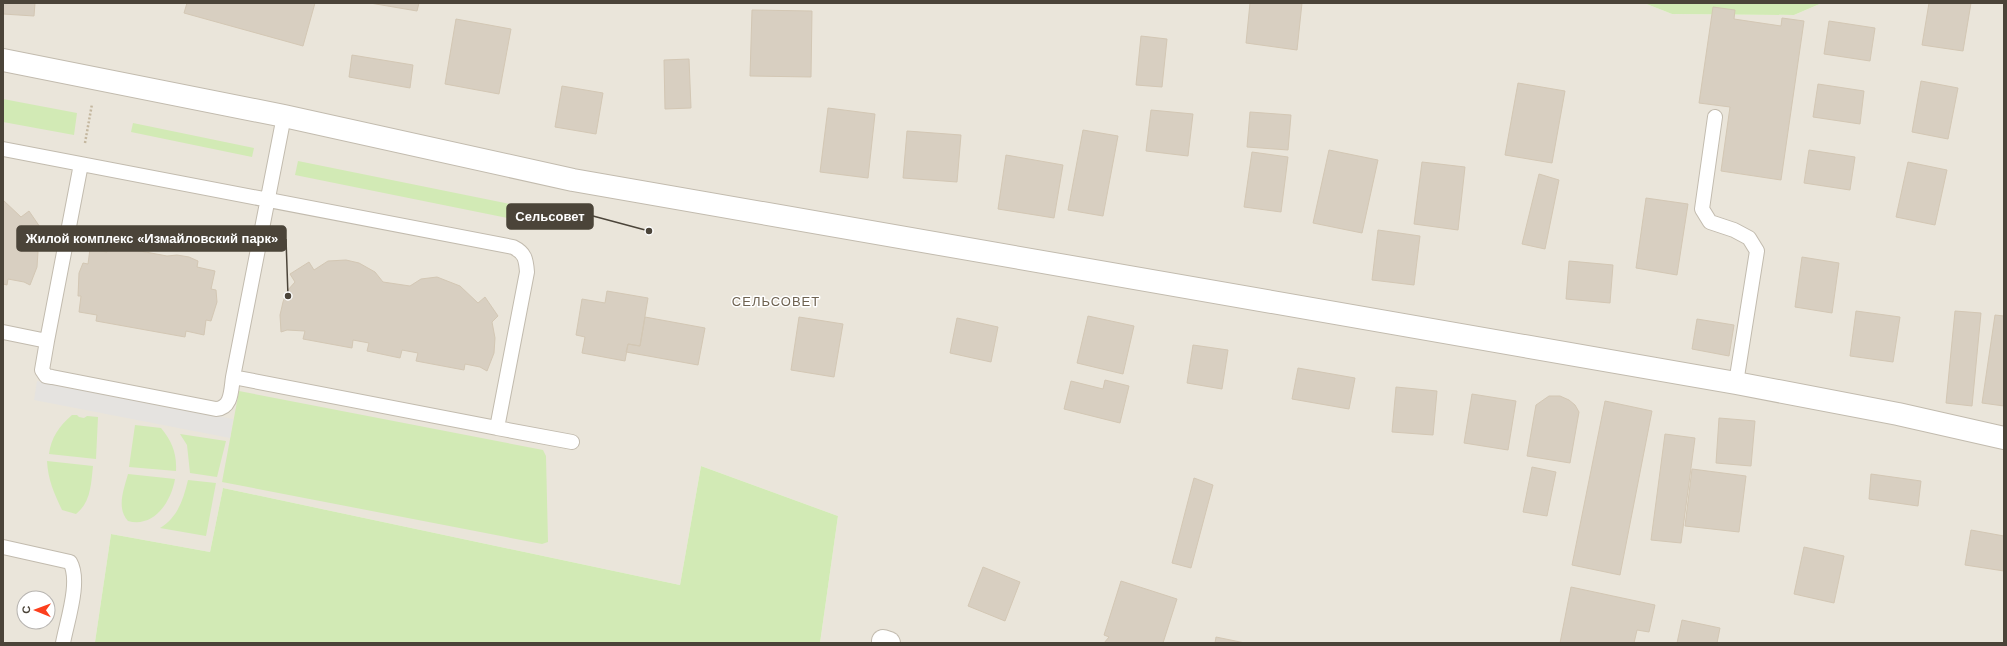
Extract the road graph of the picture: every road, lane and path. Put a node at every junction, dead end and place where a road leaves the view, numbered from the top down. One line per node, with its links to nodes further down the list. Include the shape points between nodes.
1 (3, 60): 3 (street)
2 (92, 104): 6 (path)
3 (284, 116): 7 (lane); 11 (street, via 573,180)
4 (1715, 117): 11 (lane, via 1702,209 1710,222 1749,238 1757,252)
5 (3, 149): 6 (lane)
6 (81, 164): 7 (lane); 9 (lane)
7 (268, 200): 10 (lane); 12 (lane, via 513,248 522,252 526,260 526,272)
8 (3, 332): 9 (lane)
9 (47, 341): 10 (lane, via 42,370 46,376 216,409 227,405)
10 (234, 377): 12 (lane)
11 (1736, 383): 13 (street, via 1898,414)
12 (496, 428): 14 (lane)
13 (2004, 438)
14 (572, 442)
15 (3, 547): 16 (lane, via 70,562 74,569 74,580)
16 (62, 643)

